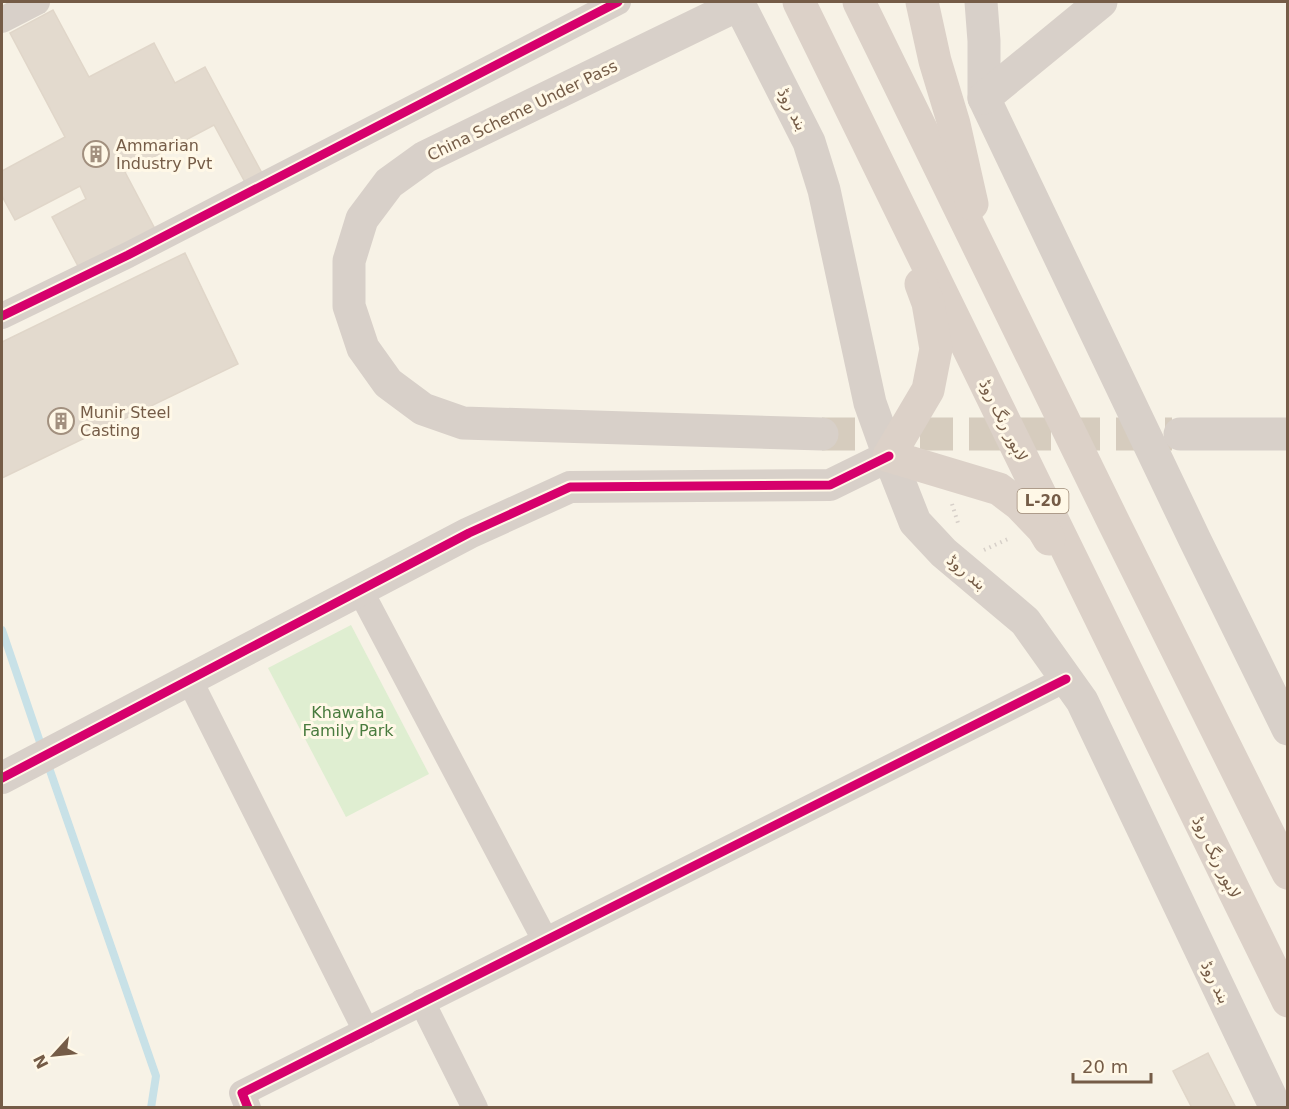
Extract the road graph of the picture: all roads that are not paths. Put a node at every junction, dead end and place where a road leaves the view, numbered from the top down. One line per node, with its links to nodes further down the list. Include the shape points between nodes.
1 (37, 2): 9 (street)
2 (618, 2): 13 (street)
3 (799, 2): 11 (highway, لاہور رنگ روڈ / L-20)
4 (859, 2): 12 (highway)
5 (922, 2): 12 (highway)
6 (981, 2): 10 (main road)
7 (1101, 2): 10 (main road)
8 (739, 3): 14 (main road, China Scheme Under Pass, via 425,157 389,183 362,219 349,261 349,306 363,348 388,383 423,409 463,423); 17 (main road, بند روڈ, via 809,142 824,190 870,403)
9 (2, 20)
10 (984, 98): 22 (main road)
11 (851, 110): 17 (highway, via 928,303 936,349 928,390); 19 (highway, لاہور رنگ روڈ / L-20)
12 (984, 257): 24 (highway)
13 (2, 316)
14 (822, 434)
15 (1180, 434): 16 (main road)
16 (1287, 434)
17 (889, 456): 18 (street, via 830,485 570,487 468,533); 19 (highway, via 999,489 1020,505 1043,529); 21 (main road, بند روڈ, via 915,522 1025,621)
18 (360, 590): 20 (street); 25 (street)
19 (1109, 635): 26 (highway, لاہور رنگ روڈ / L-20)
20 (189, 679): 23 (street); 28 (street)
21 (1066, 679): 25 (street); 31 (main road, بند روڈ, via 1082,701)
22 (1287, 729)
23 (2, 778)
24 (1287, 873)
25 (545, 940): 27 (street)
26 (1287, 1001)
27 (422, 1002): 28 (street); 30 (street)
28 (366, 1031): 29 (street, via 242,1092)
29 (248, 1107)
30 (475, 1107)
31 (1276, 1107)

